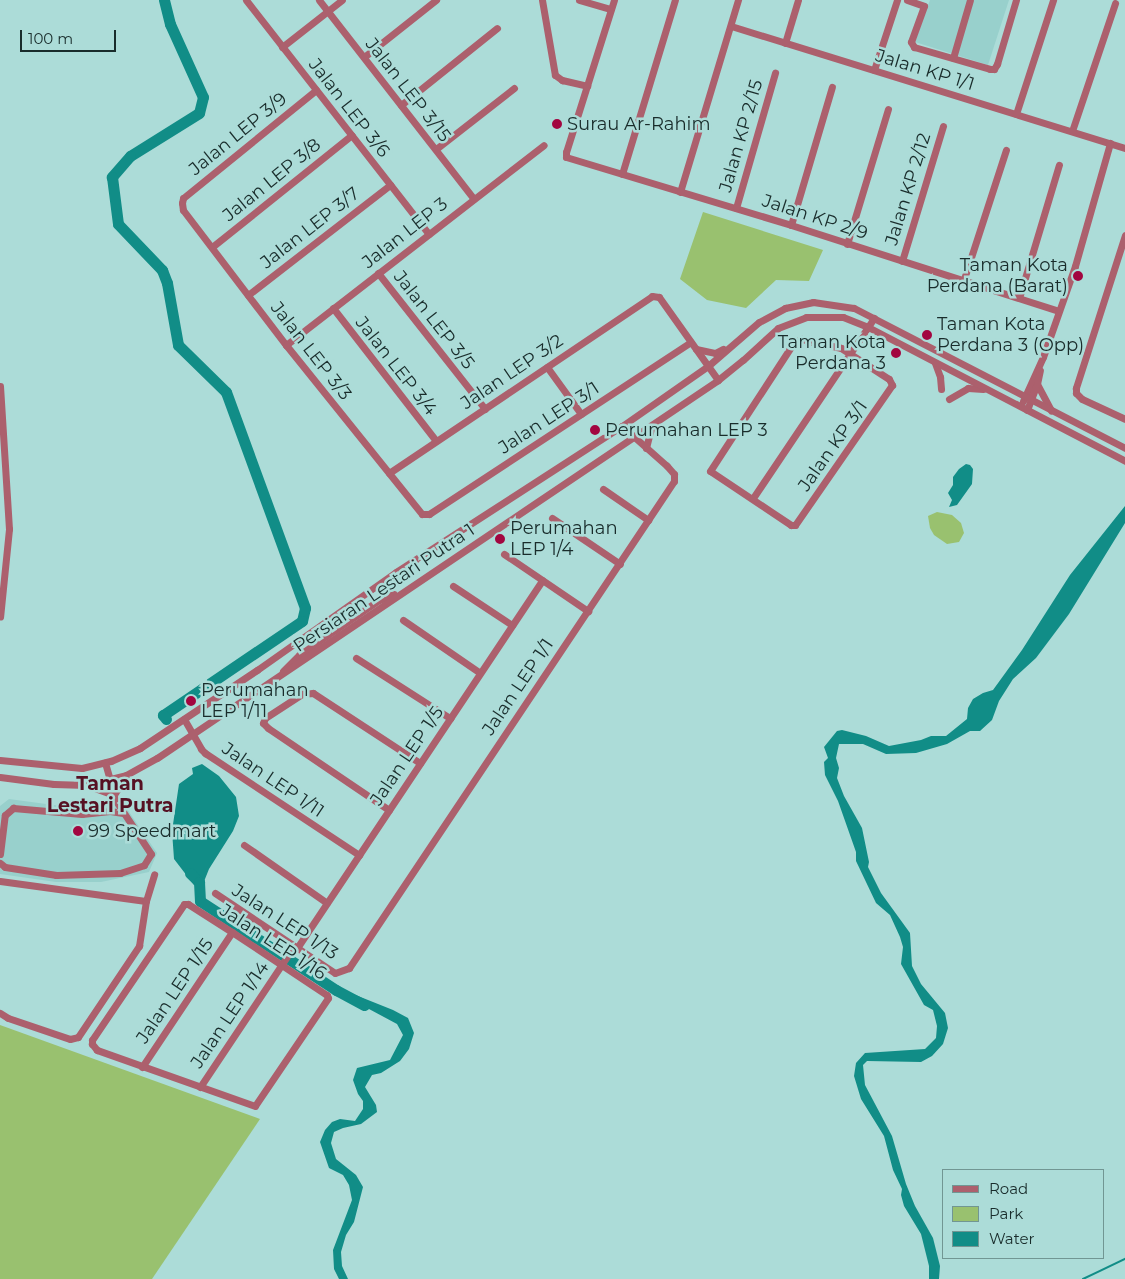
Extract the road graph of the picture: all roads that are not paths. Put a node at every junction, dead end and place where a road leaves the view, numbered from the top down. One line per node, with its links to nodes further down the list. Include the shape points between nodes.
1 (246, 0): 23 (street, Jalan LEP 3/6)
2 (319, 0): 19 (street, Jalan LEP 3/15)
3 (342, 0): 19 (street)
4 (436, 0): 24 (street)
5 (542, 0): 28 (street, via 555,75)
6 (579, 0): 18 (street)
7 (614, 0): 18 (street)
8 (675, 0): 44 (street)
9 (738, 0): 20 (street)
10 (798, 0): 22 (street)
11 (897, 0): 26 (street)
12 (907, 0): 16 (street)
13 (970, 0): 25 (street)
14 (1016, 0): 25 (street, via 994,69)
15 (1053, 0): 34 (street)
16 (925, 3): 25 (street, via 911,42 914,48)
17 (1115, 3): 36 (street)
18 (611, 9): 28 (street)
19 (328, 11): 23 (street); 24 (street, Jalan LEP 3/15)
20 (731, 26): 22 (street, Jalan KP 1/1); 46 (street)
21 (497, 28): 32 (street)
22 (785, 43): 26 (street, Jalan KP 1/1)
23 (282, 47): 31 (street, Jalan LEP 3/6)
24 (364, 57): 32 (street, Jalan LEP 3/15)
25 (953, 58)
26 (874, 70): 34 (street, Jalan KP 1/1)
27 (775, 73): 49 (street, Jalan KP 2/15)
28 (587, 86): 44 (street, Jalan KP 2/9, via 566,157)
29 (832, 87): 50 (street)
30 (514, 88): 41 (street)
31 (316, 90): 37 (street, Jalan LEP 3/6); 48 (street, Jalan LEP 3/9, via 183,198)
32 (401, 105): 41 (street, Jalan LEP 3/15)
33 (888, 109): 53 (street)
34 (1016, 114): 36 (street, Jalan KP 1/1)
35 (943, 126): 55 (street, Jalan KP 2/12)
36 (1072, 131): 38 (street, Jalan KP 1/1)
37 (352, 136): 45 (street, Jalan LEP 3/6); 54 (street, Jalan LEP 3/8)
38 (1110, 143): 40 (street, Jalan KP 1/1); 61 (street)
39 (544, 145): 47 (street, Jalan LEP 3)
40 (1125, 148)
41 (436, 149): 47 (street, Jalan LEP 3/15)
42 (1006, 150): 57 (street)
43 (1060, 164): 59 (street)
44 (622, 174): 46 (street, Jalan KP 2/9)
45 (390, 185): 51 (street, Jalan LEP 3/6); 58 (street, Jalan LEP 3/7)
46 (680, 192): 49 (street, Jalan KP 2/9)
47 (474, 199): 51 (street, Jalan LEP 3)
48 (182, 203): 54 (street, Jalan LEP 3/3, via 183,210)
49 (736, 208): 50 (street, Jalan KP 2/9)
50 (791, 225): 53 (street, Jalan KP 2/9)
51 (429, 234): 56 (street, Jalan LEP 3)
52 (1125, 235): 83 (street, via 1076,388 1082,399)
53 (847, 244): 55 (street, Jalan KP 2/9)
54 (212, 247): 58 (street, Jalan LEP 3/3)
55 (902, 261): 57 (street, Jalan KP 2/9)
56 (378, 273): 60 (street, Jalan LEP 3); 79 (street, Jalan LEP 3/5)
57 (963, 282): 59 (street, Jalan KP 2/9)
58 (248, 295): 65 (street, Jalan LEP 3/3)
59 (1019, 298): 61 (street, Jalan KP 2/9)
60 (333, 308): 65 (street, Jalan LEP 3); 87 (street, Jalan LEP 3/4)
61 (1059, 311): 68 (street)
62 (874, 318): 63 (street); 64 (street, via 854,308 813,302 785,308 759,322); 77 (street)
63 (868, 327): 67 (street); 69 (street, Persiaran Lestari Putra 1); 72 (street, Persiaran Lestari Putra 1, via 843,317 806,317 778,328)
64 (738, 340): 66 (street, via 715,353); 70 (street, Persiaran Lestari Putra 1)
65 (286, 345): 91 (street, Jalan LEP 3/3)
66 (694, 346): 70 (street); 71 (street, Jalan LEP 3/2, via 659,297 652,296); 82 (street, Jalan LEP 3/1)
67 (850, 354): 93 (street); 93 (street, via 841,348 802,339 794,342 710,468 712,473); 93 (street, Jalan KP 3/1, via 889,379 890,391 798,523 791,525)
68 (1042, 357): 73 (street); 77 (street)
69 (934, 362): 75 (street); 76 (street, Persiaran Lestari Putra 1)
70 (708, 366): 72 (street); 85 (street, Persiaran Lestari Putra 1)
71 (547, 367): 79 (street, Jalan LEP 3/2); 82 (street)
72 (718, 380): 84 (street, Persiaran Lestari Putra 1)
73 (1037, 384): 77 (street); 81 (street)
74 (0, 386): 102 (street, via 9,529)
75 (941, 389)
76 (986, 389): 78 (street, via 968,388); 80 (street, Persiaran Lestari Putra 1)
77 (1028, 398): 80 (street); 81 (street)
78 (949, 399)
79 (485, 409): 87 (street, Jalan LEP 3/2)
80 (1024, 409): 90 (street, Persiaran Lestari Putra 1)
81 (1051, 410): 89 (street)
82 (581, 414): 94 (street, Jalan LEP 3/1, via 429,514)
83 (1125, 419)
84 (656, 422): 86 (street, Persiaran Lestari Putra 1); 88 (street)
85 (622, 426): 86 (street, Jalan LEP 1/1); 108 (street, Persiaran Lestari Putra 1, via 396,572)
86 (633, 438): 88 (street, Jalan LEP 1/1); 109 (street, Persiaran Lestari Putra 1, via 404,591 379,600 299,654 270,684)
87 (436, 441): 91 (street, Jalan LEP 3/2)
88 (646, 448): 96 (street, Jalan LEP 1/1, via 674,474 674,481)
89 (1125, 448)
90 (1125, 461)
91 (389, 473): 94 (street, Jalan LEP 3/3)
92 (603, 489): 96 (street)
93 (753, 498)
94 (422, 514)
95 (552, 518): 98 (street)
96 (648, 520): 98 (street, Jalan LEP 1/1)
97 (504, 554): 99 (street)
98 (620, 564): 101 (street, Jalan LEP 1/1)
99 (542, 580): 101 (street); 104 (street, Jalan LEP 1/5)
100 (453, 586): 104 (street)
101 (588, 611): 133 (street, Jalan LEP 1/1, via 349,968)
102 (0, 617)
103 (403, 620): 106 (street)
104 (512, 625): 106 (street, Jalan LEP 1/5)
105 (356, 658): 107 (street)
106 (480, 673): 107 (street, Jalan LEP 1/5)
107 (450, 718): 112 (street, Jalan LEP 1/5)
108 (184, 719): 109 (street, Jalan LEP 1/11); 111 (street, Persiaran Lestari Putra 1, via 140,748)
109 (192, 735): 113 (street); 123 (street, Jalan LEP 1/11, via 205,753)
110 (0, 758): 111 (street, Persiaran Lestari Putra 1, via 82,768)
111 (105, 763): 115 (street)
112 (420, 764): 118 (street, Jalan LEP 1/5); 118 (street, via 313,693 307,692 265,718 263,723 268,728)
113 (126, 775): 115 (street); 117 (street)
114 (2, 779): 116 (street)
115 (109, 781): 116 (street); 117 (street)
116 (86, 785): 117 (street)
117 (115, 798): 119 (street); 120 (street)
118 (389, 810): 123 (street, Jalan LEP 1/5)
119 (104, 812): 120 (street); 122 (street, via 82,814 13,808 4,815)
120 (123, 813): 124 (street, via 150,854 144,865 120,873 56,875)
121 (244, 846): 129 (street)
122 (0, 854)
123 (359, 855): 129 (street, Jalan LEP 1/5)
124 (2, 865)
125 (154, 874): 128 (street)
126 (0, 881): 128 (street)
127 (215, 894): 131 (street, Jalan LEP 1/13)
128 (146, 902): 134 (street, via 139,946 78,1037 70,1039)
129 (327, 903): 131 (street, Jalan LEP 1/5)
130 (232, 932): 132 (street, Jalan LEP 1/16); 135 (street, Jalan LEP 1/15); 135 (street, Jalan LEP 1/16, via 188,904 180,907 92,1040 94,1048)
131 (294, 948): 132 (street, Jalan LEP 1/14); 133 (street, Jalan LEP 1/13, via 335,973)
132 (283, 963): 136 (street, Jalan LEP 1/14); 136 (street, Jalan LEP 1/16, via 327,995 327,1002 255,1106)
133 (340, 972)
134 (0, 1013)
135 (142, 1067): 136 (street, Jalan LEP 1/16)
136 (200, 1087)

